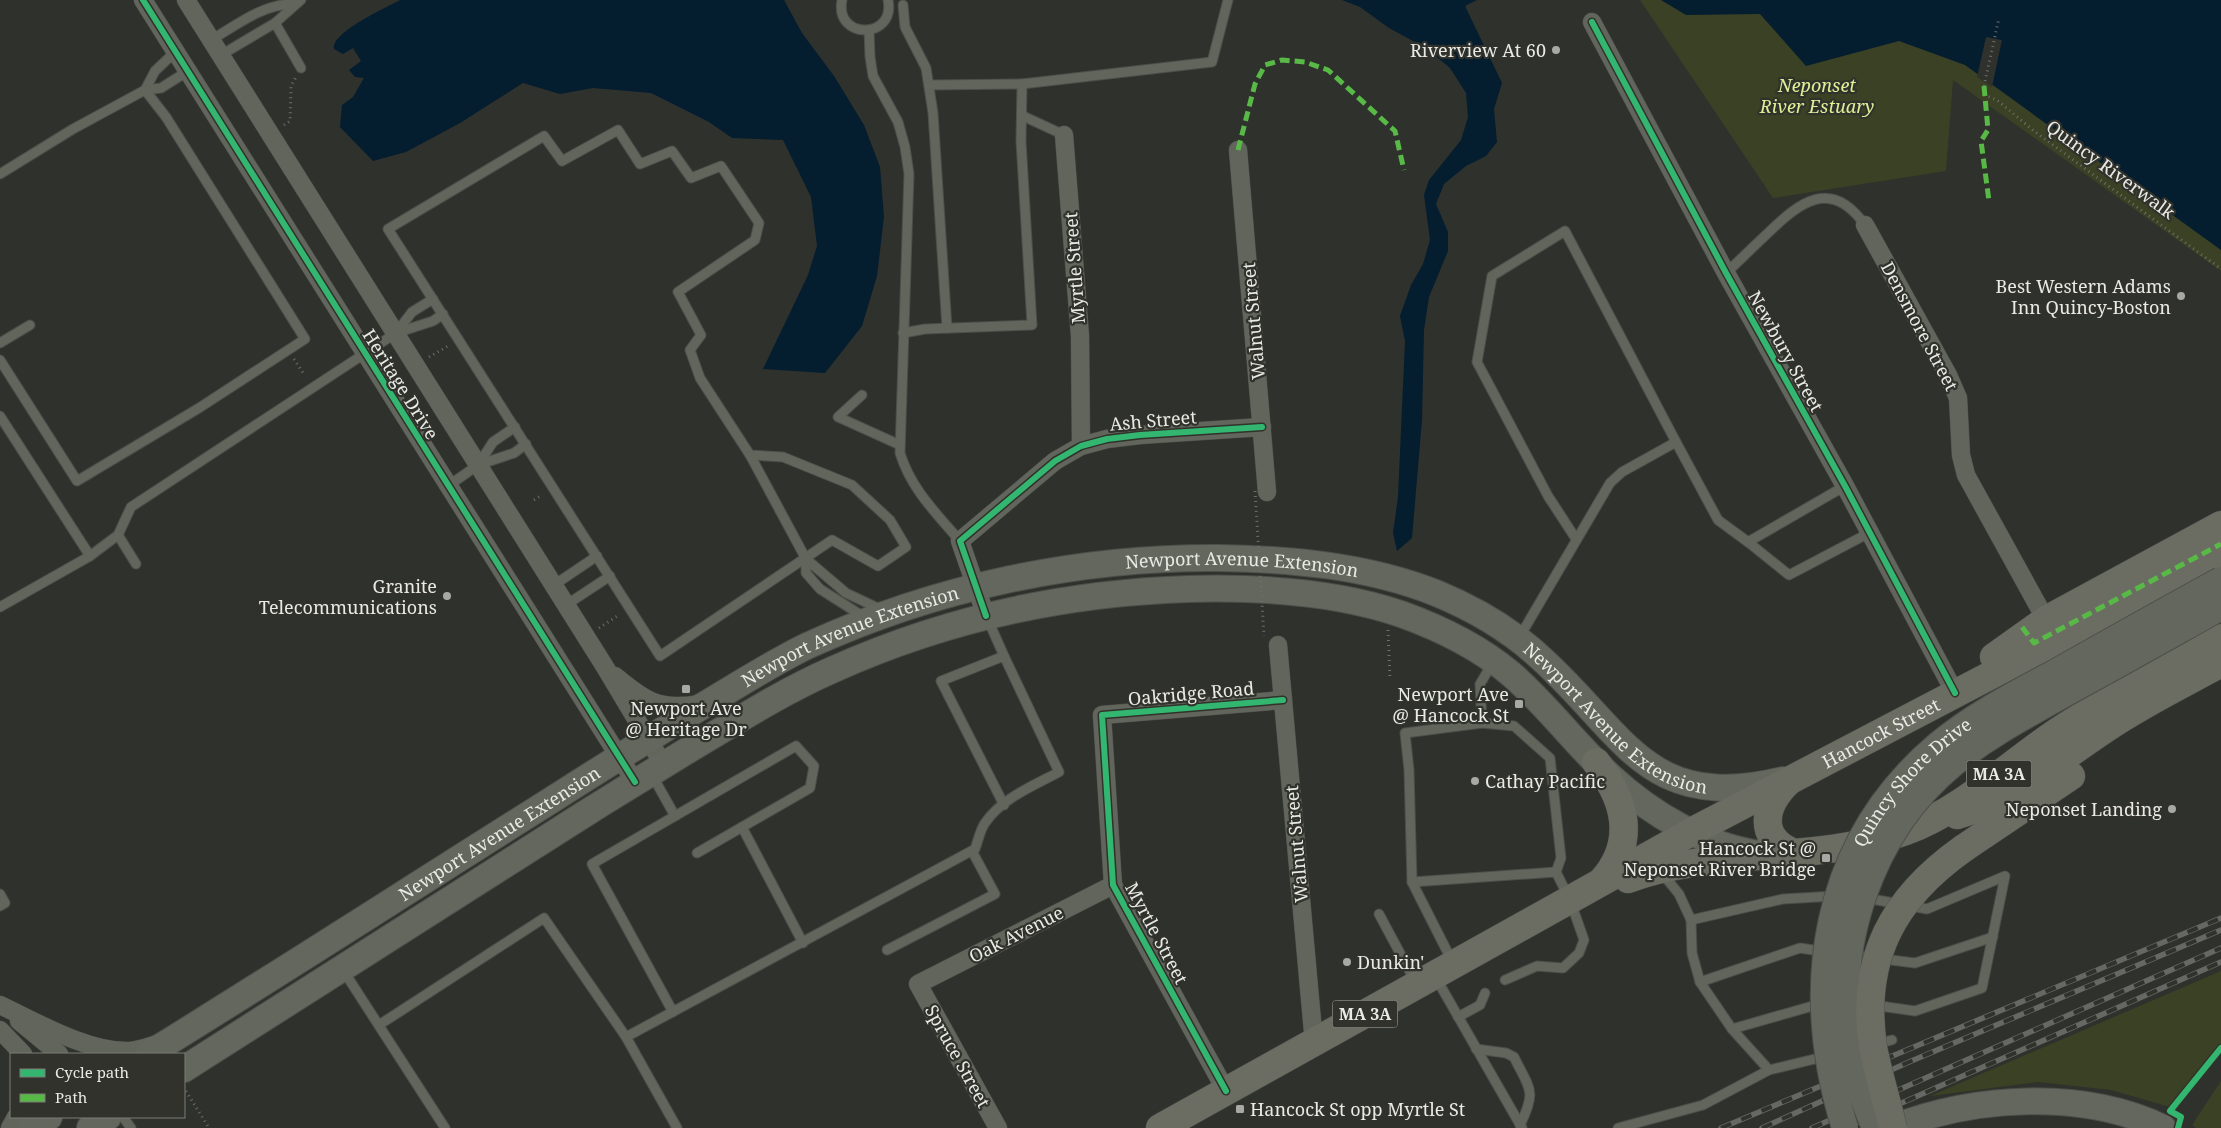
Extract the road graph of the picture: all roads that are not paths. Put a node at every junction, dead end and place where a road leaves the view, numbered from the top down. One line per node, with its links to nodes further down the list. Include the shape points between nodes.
1 (144, 0): 12 (street, Heritage Drive)
2 (186, 0): 11 (street, Heritage Drive)
3 (842, 0): 10 (lane, via 842,14 846,22 860,30)
4 (1228, 0): 16 (lane, via 1212,62)
5 (298, 2): 9 (lane); 11 (lane, via 280,3 250,16)
6 (905, 2): 7 (lane); 17 (lane, via 905,27 926,68)
7 (889, 3): 10 (lane, via 886,19)
8 (1592, 22): 24 (street, Newbury Street)
9 (275, 23): 13 (lane); 14 (lane)
10 (869, 30): 30 (lane, via 873,76 898,122 909,174)
11 (211, 40): 13 (street, Heritage Drive)
12 (176, 51): 15 (street, Heritage Drive); 18 (lane, via 155,71)
13 (221, 55): 29 (street, Heritage Drive)
14 (301, 68)
15 (188, 71): 18 (lane, via 160,88); 32 (street, Heritage Drive)
16 (1022, 84): 17 (lane); 19 (lane)
17 (929, 85): 28 (lane)
18 (145, 90): 22 (lane); 33 (lane, via 166,117 305,339 77,482)
19 (1023, 116): 20 (lane, Myrtle Street); 28 (lane, via 1021,141 1032,325)
20 (1064, 135): 41 (street, Myrtle Street, via 1080,336)
21 (1238, 150): 36 (street, Walnut Street)
22 (0, 174)
23 (1865, 225): 24 (lane, via 1856,212 1834,199 1804,202); 67 (street, Densmore Street, via 1948,375 1958,398 1961,455 1966,475)
24 (1726, 273): 45 (street, Newbury Street)
25 (432, 299): 26 (lane); 29 (lane, via 412,312); 42 (lane, via 388,229 544,136 562,161 618,130 640,164 672,151 691,178 721,166 759,223 756,240 678,292 701,335 690,350 700,378)
26 (443, 314): 29 (lane, via 433,321); 37 (lane)
27 (30, 326): 31 (lane)
28 (947, 328): 30 (lane)
29 (396, 333): 32 (lane); 43 (street, Heritage Drive)
30 (903, 333): 40 (lane)
31 (0, 343)
32 (364, 354): 44 (street, Heritage Drive); 49 (lane, via 131,507)
33 (0, 360)
34 (862, 395): 40 (lane, via 838,417)
35 (0, 416): 54 (lane)
36 (1262, 427): 41 (street, Ash Street, via 1140,435); 46 (street, Walnut Street)
37 (515, 428): 39 (lane); 43 (lane, via 493,442)
38 (1676, 442): 50 (lane, via 1622,472 1610,483); 50 (lane, via 1565,231 1492,276 1477,362 1548,496); 52 (lane, via 1718,520)
39 (526, 444): 43 (lane, via 514,453); 55 (lane)
40 (900, 445): 51 (lane, via 906,473 917,492)
41 (1082, 446): 51 (street, Ash Street, via 1056,461)
42 (750, 455): 56 (lane); 56 (lane, via 783,457 852,485 890,520 906,547 878,566 832,540)
43 (478, 466): 44 (lane); 60 (street, Heritage Drive)
44 (448, 486): 80 (street, Heritage Drive)
45 (1845, 486): 48 (street, Newbury Street); 52 (lane)
46 (1261, 492)
47 (2221, 525): 67 (main road)
48 (1870, 533): 52 (lane, via 1789,575); 74 (street, Newbury Street)
49 (118, 535): 54 (lane); 57 (lane)
50 (1576, 539): 69 (lane)
51 (960, 541): 61 (street)
52 (1748, 542)
53 (2221, 553): 74 (main road, Hancock Street / MA 3A)
54 (90, 556): 63 (lane)
55 (597, 556): 58 (lane); 60 (lane)
56 (806, 559): 58 (lane, via 660,656); 66 (lane); 66 (lane, via 806,573 820,589)
57 (136, 564)
58 (610, 576): 62 (lane)
59 (2221, 580): 136 (main road, Quincy Shore Drive, bridge, via 1977,716 1924,757 1883,806 1864,834 1844,879 1824,960 1825,1041 1835,1096)
60 (554, 585): 62 (street, Heritage Drive)
61 (975, 587): 65 (street); 66 (main road, Newport Avenue Extension); 69 (main road, Newport Avenue Extension, via 1094,564 1199,558 1282,561 1358,571 1412,584 1467,608)
62 (566, 606): 73 (street, Heritage Drive)
63 (0, 607)
64 (2221, 607): 137 (main road, Quincy Shore Drive, bridge, via 1984,740 1930,784 1893,832 1861,902 1846,976 1851,1054)
65 (986, 616): 71 (lane); 72 (main road, Newport Avenue Extension, via 1126,593 1211,589 1303,594 1355,602 1406,616 1463,642); 82 (main road, Newport Avenue Extension, via 945,627 836,668 777,698)
66 (879, 617): 76 (main road, Newport Avenue Extension, via 799,650)
67 (2046, 620): 74 (main road, via 1991,660)
68 (1271, 640): 75 (street, Walnut Street)
69 (1518, 640): 83 (main road, Newport Avenue Extension, via 1546,663 1634,756 1664,774 1690,784 1725,788 1756,786)
70 (2216, 654): 90 (main road, Hancock Street / MA 3A, via 2080,718 1958,803 1917,827 1849,845); 138 (main road, bridge, via 2080,769 1936,869 1905,902 1889,929 1873,972 1870,1001 1872,1040)
71 (1004, 656): 84 (lane, via 1059,772); 84 (lane, via 941,681)
72 (1493, 661): 78 (lane, via 1480,684); 81 (main road, Newport Avenue Extension, via 1530,692)
73 (605, 667): 76 (street, via 639,696 660,706 679,708); 79 (street, Heritage Drive)
74 (1955, 693): 83 (main road, Hancock Street / MA 3A)
75 (1283, 700): 77 (street, Oakridge Road); 118 (street, Walnut Street)
76 (709, 702): 79 (main road, Newport Avenue Extension)
77 (1102, 715): 95 (street, Myrtle Street)
78 (1482, 723): 92 (lane, via 1514,726 1550,758 1561,858); 93 (lane, via 1405,734)
79 (647, 738): 80 (main road, Newport Avenue Extension); 82 (street, Heritage Drive)
80 (620, 757): 82 (street, Heritage Drive); 119 (main road, Newport Avenue Extension)
81 (1596, 762): 87 (main road, Newport Avenue Extension, via 1648,806); 94 (main road, via 1619,797 1624,818 1618,853)
82 (650, 773): 85 (lane); 104 (main road, Newport Avenue Extension)
83 (1793, 777): 87 (main road, Hancock Street / MA 3A); 90 (main road, via 1776,795 1768,824 1774,839)
84 (1004, 805): 88 (lane, via 984,823)
85 (675, 816): 86 (lane, via 796,746 814,766 810,788); 111 (lane, via 592,864)
86 (742, 827): 89 (lane); 102 (lane)
87 (1693, 831): 90 (main road, Newport Avenue Extension, via 1743,851); 94 (main road, Hancock Street / MA 3A)
88 (972, 850): 102 (lane); 103 (lane, via 995,894)
89 (697, 854)
90 (1786, 854): 91 (main road, Hancock Street / MA 3A)
91 (1659, 870): 97 (main road, Hancock Street / MA 3A); 100 (lane, via 1679,894)
92 (1556, 872): 93 (lane); 97 (lane)
93 (1412, 882): 105 (lane)
94 (1600, 883): 97 (main road, Hancock Street / MA 3A)
95 (1114, 885): 108 (street, Oak Avenue); 127 (street, Myrtle Street)
96 (0, 894): 98 (lane, via 5,903)
97 (1570, 900): 105 (main road, Hancock Street / MA 3A); 106 (lane, via 1584,940 1579,952 1563,968 1537,966)
98 (0, 906)
99 (1379, 914): 105 (lane)
100 (1691, 920): 101 (lane, via 1783,899 1849,895 1927,909 2005,876); 107 (lane, via 1692,953)
101 (1993, 937): 107 (lane, via 1915,963 1800,948); 114 (lane, via 1982,988 1915,1011 1833,1000)
102 (803, 943): 111 (lane)
103 (887, 950)
104 (342, 968): 113 (lane); 125 (main road, Newport Avenue Extension)
105 (1435, 975): 112 (lane); 118 (main road, Hancock Street / MA 3A)
106 (1505, 980)
107 (1700, 982): 114 (lane)
108 (918, 984): 133 (street, Spruce Street)
109 (1486, 993): 112 (lane, via 1480,1005)
110 (0, 1005): 119 (street, via 107,1049); 123 (street)
111 (673, 1012): 115 (lane)
112 (1458, 1018): 120 (lane)
113 (379, 1025): 115 (lane, via 544,918); 131 (lane)
114 (1732, 1029): 126 (lane)
115 (626, 1037): 132 (lane)
116 (1892, 1040): 121 (lane)
117 (6, 1041): 122 (street)
118 (1314, 1043): 127 (main road, Hancock Street / MA 3A)
119 (160, 1048)
120 (1476, 1049): 129 (lane); 129 (lane, via 1514,1056 1531,1093)
121 (1845, 1052)
122 (21, 1053)
123 (58, 1053)
124 (1835, 1054): 126 (lane)
125 (185, 1068)
126 (1769, 1070): 135 (lane, via 1703,1105)
127 (1226, 1091): 134 (main road, Hancock Street / MA 3A)
128 (47, 1118): 130 (main road)
129 (1521, 1126)
130 (31, 1128)
131 (445, 1128)
132 (677, 1128)
133 (998, 1128)
134 (1160, 1128)
135 (1618, 1128)
136 (1845, 1128)
137 (1874, 1128)
138 (1892, 1128): 139 (main road, via 1955,1108 2036,1102 2078,1104 2136,1117)
139 (2161, 1128)

